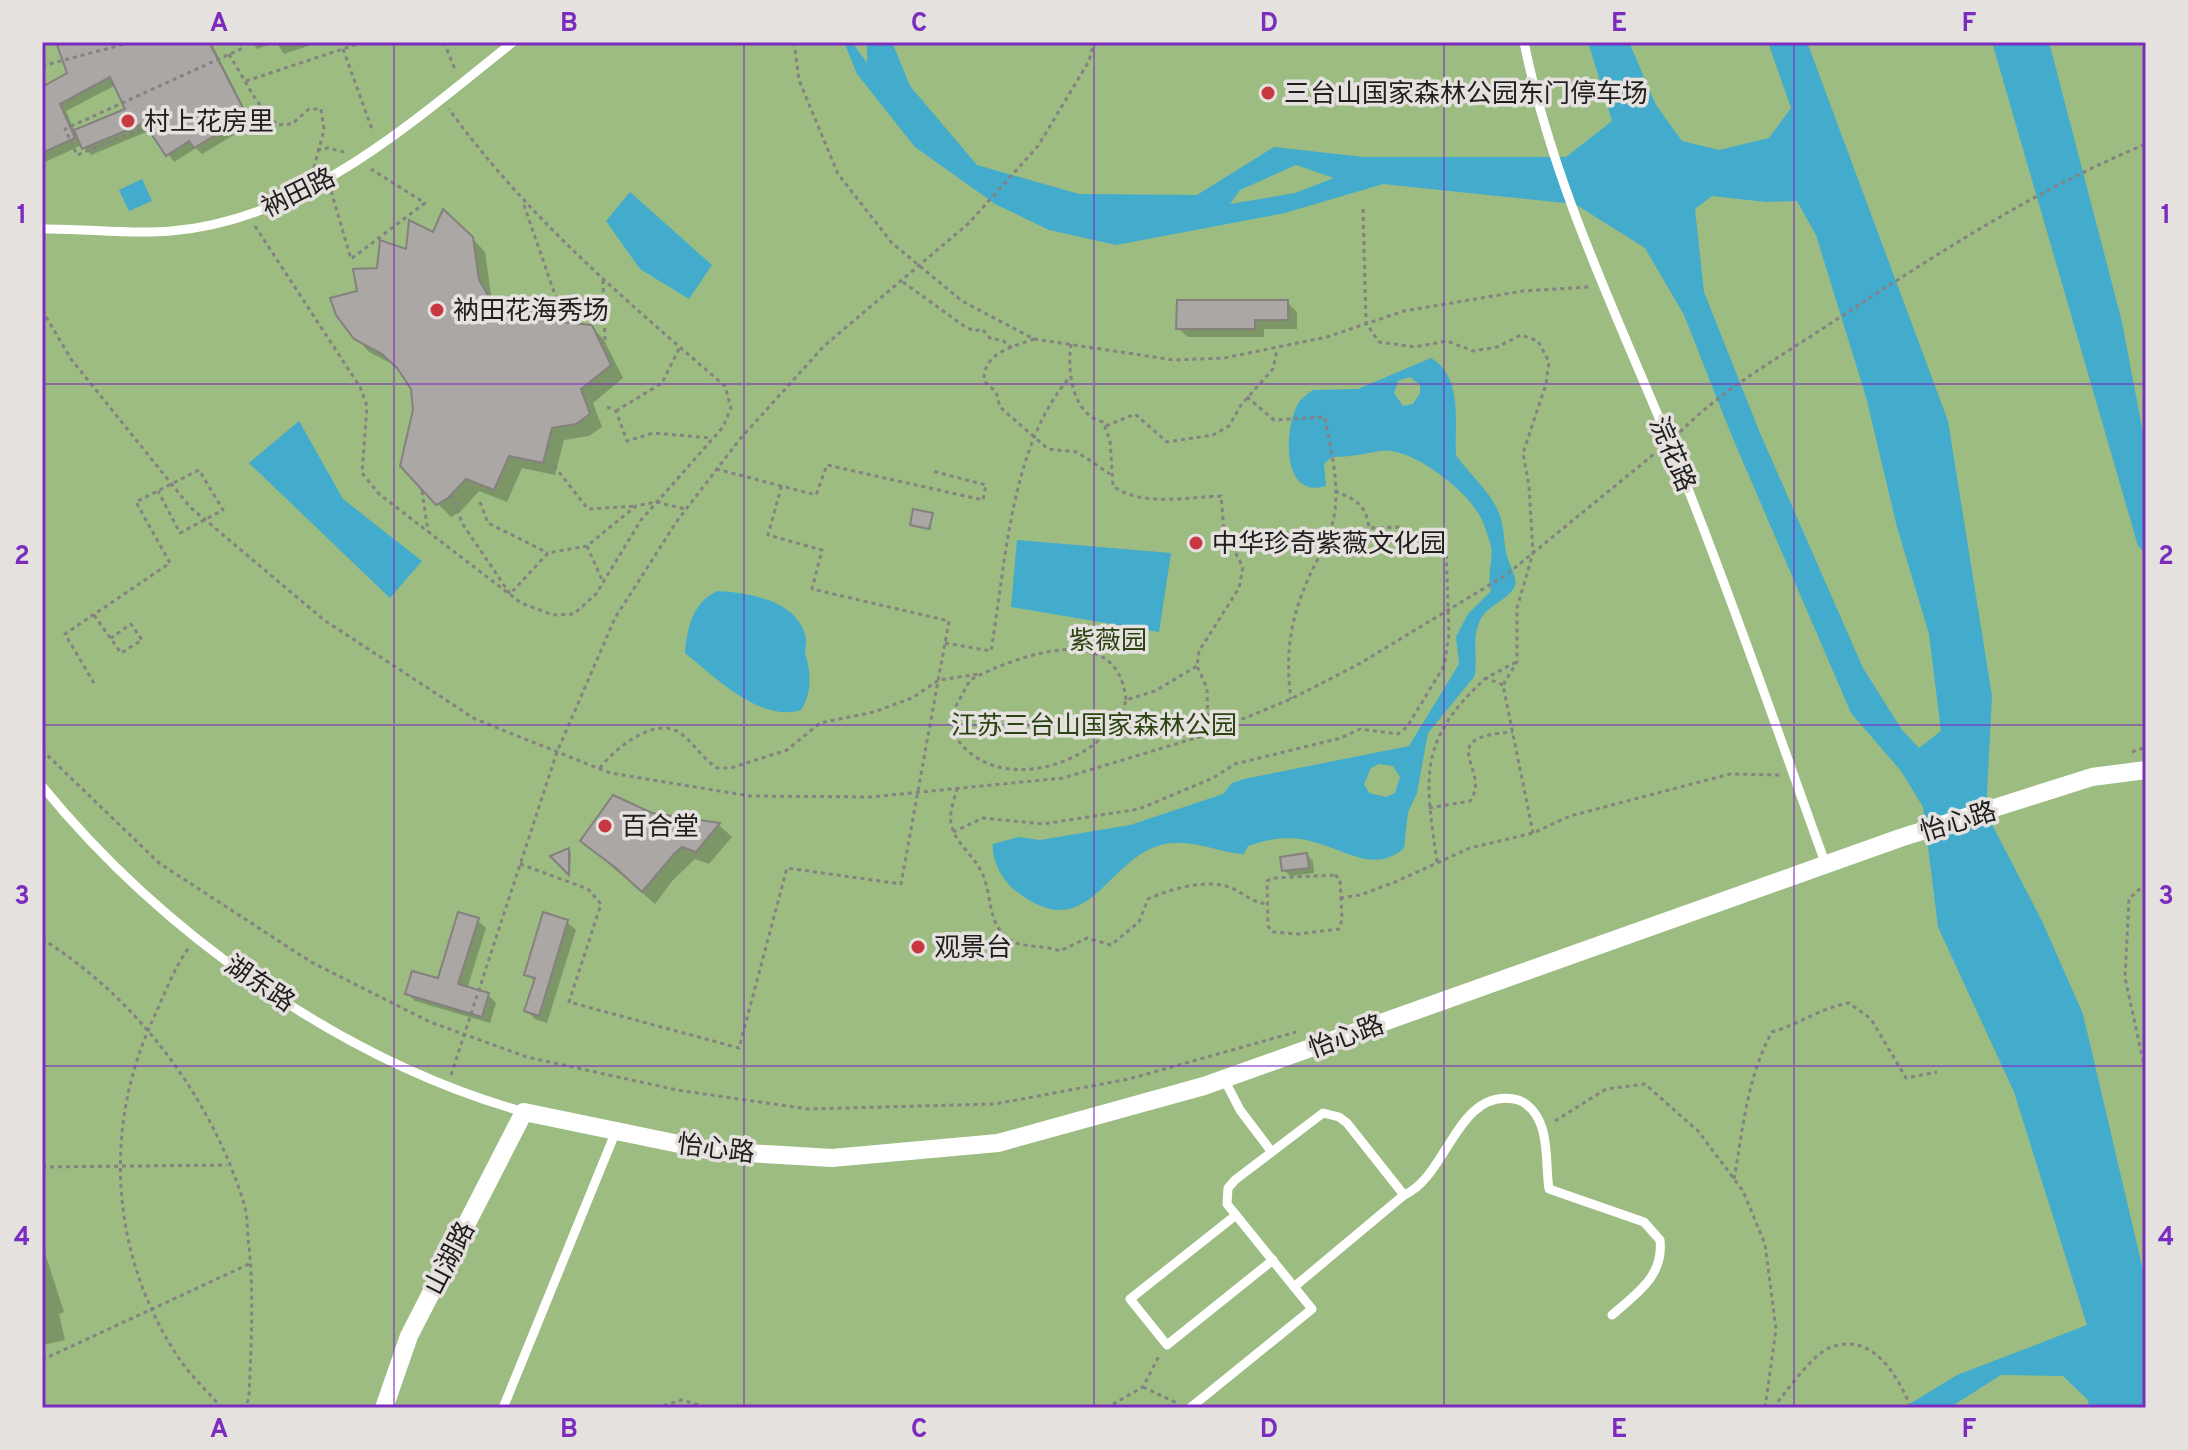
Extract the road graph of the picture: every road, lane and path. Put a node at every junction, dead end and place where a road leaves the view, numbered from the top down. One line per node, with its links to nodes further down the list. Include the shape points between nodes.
1 (132, 42): 11 (path)
2 (240, 42): 10 (path, via 243,48)
3 (364, 42): 9 (path)
4 (444, 42): 13 (path)
5 (513, 42): 13 (lane, 衲田路)
6 (794, 42): 24 (path, via 799,80 838,174 892,243)
7 (1094, 42): 24 (path, via 1089,61 1038,146)
8 (1524, 42): 27 (lane, 浣花路, via 1538,110)
9 (343, 49): 12 (path); 17 (path)
10 (229, 54): 12 (path); 15 (path, via 65,129 77,155)
11 (42, 66)
12 (245, 81): 18 (path, via 277,125 292,124 309,109 321,109 324,130 317,150 328,148)
13 (461, 83): 14 (lane, 衲田路)
14 (441, 98): 17 (lane, 衲田路); 20 (path)
15 (141, 129)
16 (2146, 144): 44 (path, via 2008,211 1911,270 1754,372)
17 (377, 145): 18 (lane, 衲田路)
18 (357, 160): 19 (lane, 衲田路); 19 (path, via 425,203 351,259)
19 (328, 180): 22 (lane, 衲田路)
20 (523, 203): 25 (path); 29 (path)
21 (1363, 209): 30 (path)
22 (248, 216): 23 (lane, 衲田路, via 170,231); 62 (path, via 360,387 367,406 362,473 379,494)
23 (42, 229)
24 (921, 267): 26 (path); 31 (path, via 962,301)
25 (603, 277): 32 (path); 34 (path)
26 (903, 282): 35 (path, via 964,326 982,329); 46 (path, via 824,346)
27 (1602, 286): 30 (path, via 1523,291 1404,311); 44 (lane, 浣花路)
28 (42, 310): 49 (path, via 71,359)
29 (562, 315)
30 (1366, 323): 36 (path); 67 (path, via 1379,342 1415,347 1447,341 1473,351 1521,335 1538,341 1549,362 1523,453)
31 (1034, 339): 33 (path); 35 (path)
32 (605, 340)
33 (1071, 344): 36 (path, via 1174,360); 37 (path)
34 (680, 347): 40 (path, via 662,383); 43 (path, via 725,386 731,408)
35 (1012, 348): 42 (path, via 989,360 984,381 996,392 1000,407)
36 (1277, 349): 38 (path, via 1273,369)
37 (1070, 376): 41 (path, via 1085,411); 42 (path, via 1051,399)
38 (1247, 397): 41 (path, via 1229,426 1213,435 1167,442 1135,414); 53 (path, via 1274,420 1325,417)
39 (607, 407): 40 (path)
40 (616, 411): 43 (path, via 627,441 653,433)
41 (1106, 426): 48 (path)
42 (1034, 436): 48 (path, via 1048,449 1077,452); 73 (path, via 1022,469 991,651)
43 (713, 438): 56 (path)
44 (1669, 442): 67 (path); 89 (lane, 浣花路)
45 (554, 466): 57 (path, via 588,509)
46 (716, 469): 50 (path); 58 (path)
47 (932, 471): 50 (path, via 986,485 983,500 827,465 816,495)
48 (1110, 474): 75 (path, via 1113,486 1132,495 1221,496 1224,531 1243,567 1242,578 1209,632)
49 (171, 484): 51 (path); 59 (path); 59 (path, via 199,470 223,510)
50 (782, 484): 73 (path, via 768,535 822,550 812,589 949,621)
51 (158, 491): 59 (path, via 180,533); 71 (path, via 136,502 170,563)
52 (422, 491): 62 (path)
53 (1335, 491): 61 (path, via 1359,501); 65 (path, via 1335,509)
54 (452, 494): 69 (path, via 462,523)
55 (480, 502): 66 (path, via 488,523)
56 (656, 502): 57 (path); 58 (path); 68 (path)
57 (636, 506): 63 (path)
58 (685, 509): 86 (path, via 615,618)
59 (204, 520): 86 (path, via 324,620 475,719)
60 (1401, 527): 61 (path)
61 (1369, 528): 65 (path)
62 (428, 531): 69 (path)
63 (587, 546): 66 (path); 68 (path)
64 (1446, 547): 70 (path)
65 (1321, 552): 81 (path, via 1288,640)
66 (548, 553): 69 (path)
67 (1533, 553): 70 (path); 74 (path, via 1517,608)
68 (603, 582): 69 (path, via 574,614 553,615)
69 (510, 594)
70 (1447, 611): 81 (path); 94 (path, via 1444,666 1398,734 1360,729 1235,764 1139,809 1043,824 983,818)
71 (94, 615): 72 (path); 79 (path, via 65,634)
72 (111, 638): 72 (path, via 121,653 142,640 131,624)
73 (945, 643): 78 (path)
74 (1517, 662): 77 (path); 80 (path)
75 (1197, 666): 82 (path, via 1155,691); 84 (path, via 1207,688)
76 (982, 674): 78 (path); 82 (path, via 1054,650 1081,650 1108,659 1120,673); 82 (path, via 961,691 953,732 968,753 1008,771 1035,771 1079,752 1114,723)
77 (1486, 678): 80 (path); 93 (path, via 1449,718 1431,750)
78 (939, 680): 87 (path, via 912,698 874,712 820,723 787,750 731,768 717,768 672,730 624,741); 92 (path)
79 (94, 683)
80 (1503, 685): 83 (path)
81 (1291, 699): 84 (path)
82 (1126, 700)
83 (1513, 732): 93 (path, via 1479,736 1468,746 1476,793 1470,801); 95 (path)
84 (1208, 734): 91 (path, via 1063,778)
85 (42, 750): 106 (path, via 159,863 311,962)
86 (557, 752): 87 (path); 97 (path)
87 (600, 768): 92 (path, via 750,796 870,797)
88 (2146, 770): 98 (street, 怡心路, via 2092,777)
89 (1792, 774): 95 (path, via 1720,777 1570,816); 98 (lane, 浣花路)
90 (42, 786): 102 (lane, 湖东路, via 81,833)
91 (957, 788): 92 (path); 94 (path)
92 (918, 791): 97 (path, via 901,884 787,868 739,1048 569,1002 601,904 588,889)
93 (1429, 808): 96 (path)
94 (953, 832): 101 (path, via 981,871 998,929 1022,945 1060,951 1087,938 1117,943 1139,922 1148,899 1191,886 1233,888 1253,902)
95 (1533, 833): 96 (path, via 1470,848)
96 (1438, 863): 100 (path)
97 (520, 864): 106 (path)
98 (1826, 865): 109 (street, 怡心路)
99 (2146, 883): 108 (path, via 2129,899 2125,978)
100 (1340, 898): 101 (path, via 1340,879 1335,875 1273,878 1265,888); 101 (path, via 1342,920 1339,929 1330,932 1272,932)
101 (1267, 904)
102 (197, 938): 104 (path); 110 (lane, 湖东路, via 302,1012)
103 (42, 939): 104 (path, via 95,977)
104 (147, 1031): 115 (path, via 165,1050 209,1121); 116 (path, via 130,1077)
105 (1305, 1031): 106 (path, via 1129,1079 995,1104 808,1109 677,1090 527,1057)
106 (464, 1034): 110 (path)
107 (1937, 1072): 118 (path, via 1906,1078 1871,1019 1849,1003 1824,1007 1797,1025 1772,1032 1749,1090)
108 (2146, 1074)
109 (1224, 1079): 113 (street, 怡心路, via 998,1143 847,1157 713,1151); 114 (lane)
110 (448, 1086): 111 (lane, 湖东路)
111 (524, 1112): 113 (street, 怡心路); 131 (street, 山湖路, via 409,1336)
112 (1542, 1129): 118 (path, via 1606,1089 1645,1084 1698,1131); 119 (lane, via 1523,1101 1502,1098 1486,1103 1471,1113 1419,1186); 125 (lane, via 1549,1189 1644,1222 1660,1240 1656,1272)
113 (616, 1131): 132 (lane)
114 (1271, 1151): 119 (lane, via 1314,1117 1330,1114 1347,1123); 120 (lane, via 1228,1188 1227,1204)
115 (227, 1165): 116 (path); 122 (path, via 244,1206)
116 (118, 1166): 117 (path); 124 (path, via 135,1272)
117 (42, 1167)
118 (1734, 1179): 137 (path, via 1765,1244 1776,1329)
119 (1404, 1195): 123 (lane)
120 (1236, 1215): 121 (lane); 126 (lane, via 1130,1299)
121 (1273, 1260): 123 (lane); 126 (lane)
122 (251, 1263): 124 (path); 130 (path, via 254,1294)
123 (1294, 1287): 136 (lane, via 1312,1309)
124 (152, 1309): 127 (path); 129 (path, via 179,1358)
125 (1612, 1315)
126 (1167, 1345): 128 (path)
127 (42, 1360)
128 (1143, 1387): 135 (path); 136 (path)
129 (222, 1408)
130 (245, 1408)
131 (384, 1408)
132 (503, 1408)
133 (656, 1408): 134 (path, via 682,1400)
134 (709, 1408)
135 (1106, 1408)
136 (1188, 1408)
137 (1765, 1408)
138 (1773, 1408): 139 (path, via 1828,1348 1855,1345 1880,1356 1899,1378)
139 (1911, 1408)

